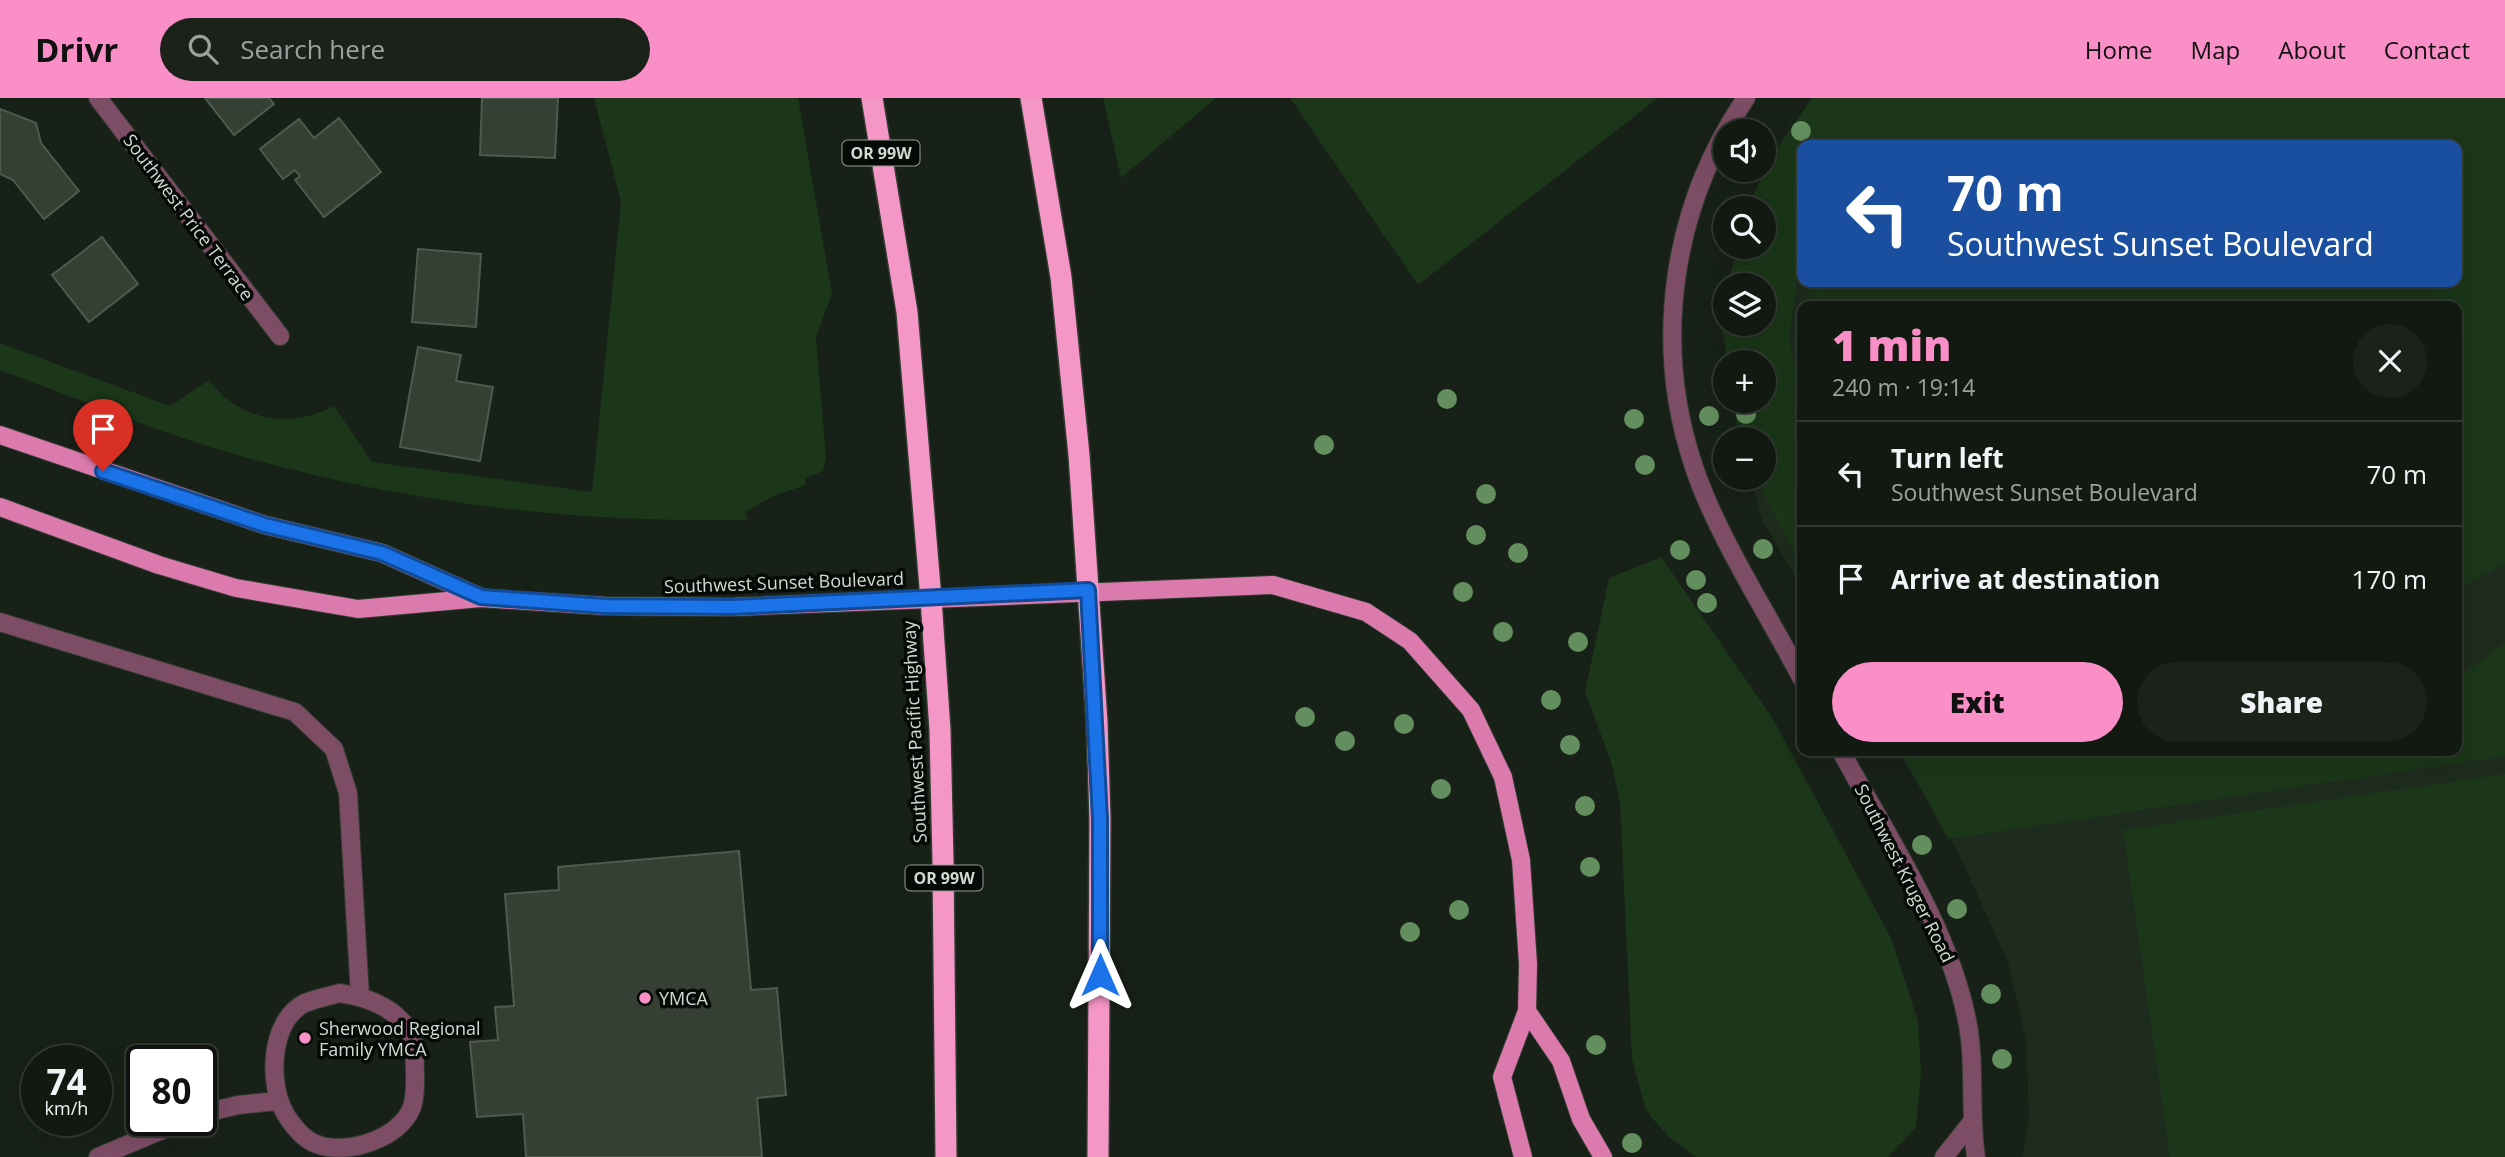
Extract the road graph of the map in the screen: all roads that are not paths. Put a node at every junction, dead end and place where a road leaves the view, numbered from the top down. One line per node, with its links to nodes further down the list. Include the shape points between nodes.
1 (98, 98): 5 (street, Southwest Price Terrace)
2 (872, 98): 10 (highway, Southwest Pacific Highway / OR 99W, via 906,312)
3 (1031, 98): 8 (highway, via 1061,277)
4 (1746, 98): 12 (street, via 1710,159 1688,220 1673,302 1673,371 1685,438 1707,500)
5 (280, 336)
6 (0, 435): 9 (main road, Southwest Sunset Boulevard, via 265,525 382,553)
7 (0, 507): 9 (main road, Southwest Sunset Boulevard, via 159,565 300,601 358,609)
8 (1088, 590): 10 (main road, Southwest Sunset Boulevard); 15 (main road, Southwest Sunset Boulevard, via 1273,585 1366,612 1410,641 1471,710 1503,778 1521,860); 23 (highway, via 1100,819)
9 (481, 597): 10 (main road, Southwest Sunset Boulevard, via 605,606 732,607)
10 (930, 599): 22 (highway, Southwest Pacific Highway / OR 99W, via 940,730)
11 (0, 622): 14 (street, via 295,712 334,748 348,793)
12 (1797, 670)
13 (1844, 756): 18 (street, Southwest Kruger Road, via 1951,962 1971,1041)
14 (360, 996): 16 (street, via 339,993 301,1005 281,1030 273,1064); 20 (street, via 396,1016 414,1043 415,1090 412,1108 396,1129)
15 (1527, 1011): 24 (main road, via 1502,1077); 25 (main road, via 1562,1060 1581,1119)
16 (277, 1101): 17 (street); 20 (street, via 294,1128 315,1144)
17 (217, 1110)
18 (1971, 1123): 26 (street); 27 (street, Southwest Kruger Road)
19 (148, 1136): 21 (street)
20 (362, 1150)
21 (98, 1157)
22 (946, 1157)
23 (1098, 1157)
24 (1522, 1157)
25 (1603, 1157)
26 (1944, 1157)
27 (1976, 1157)

